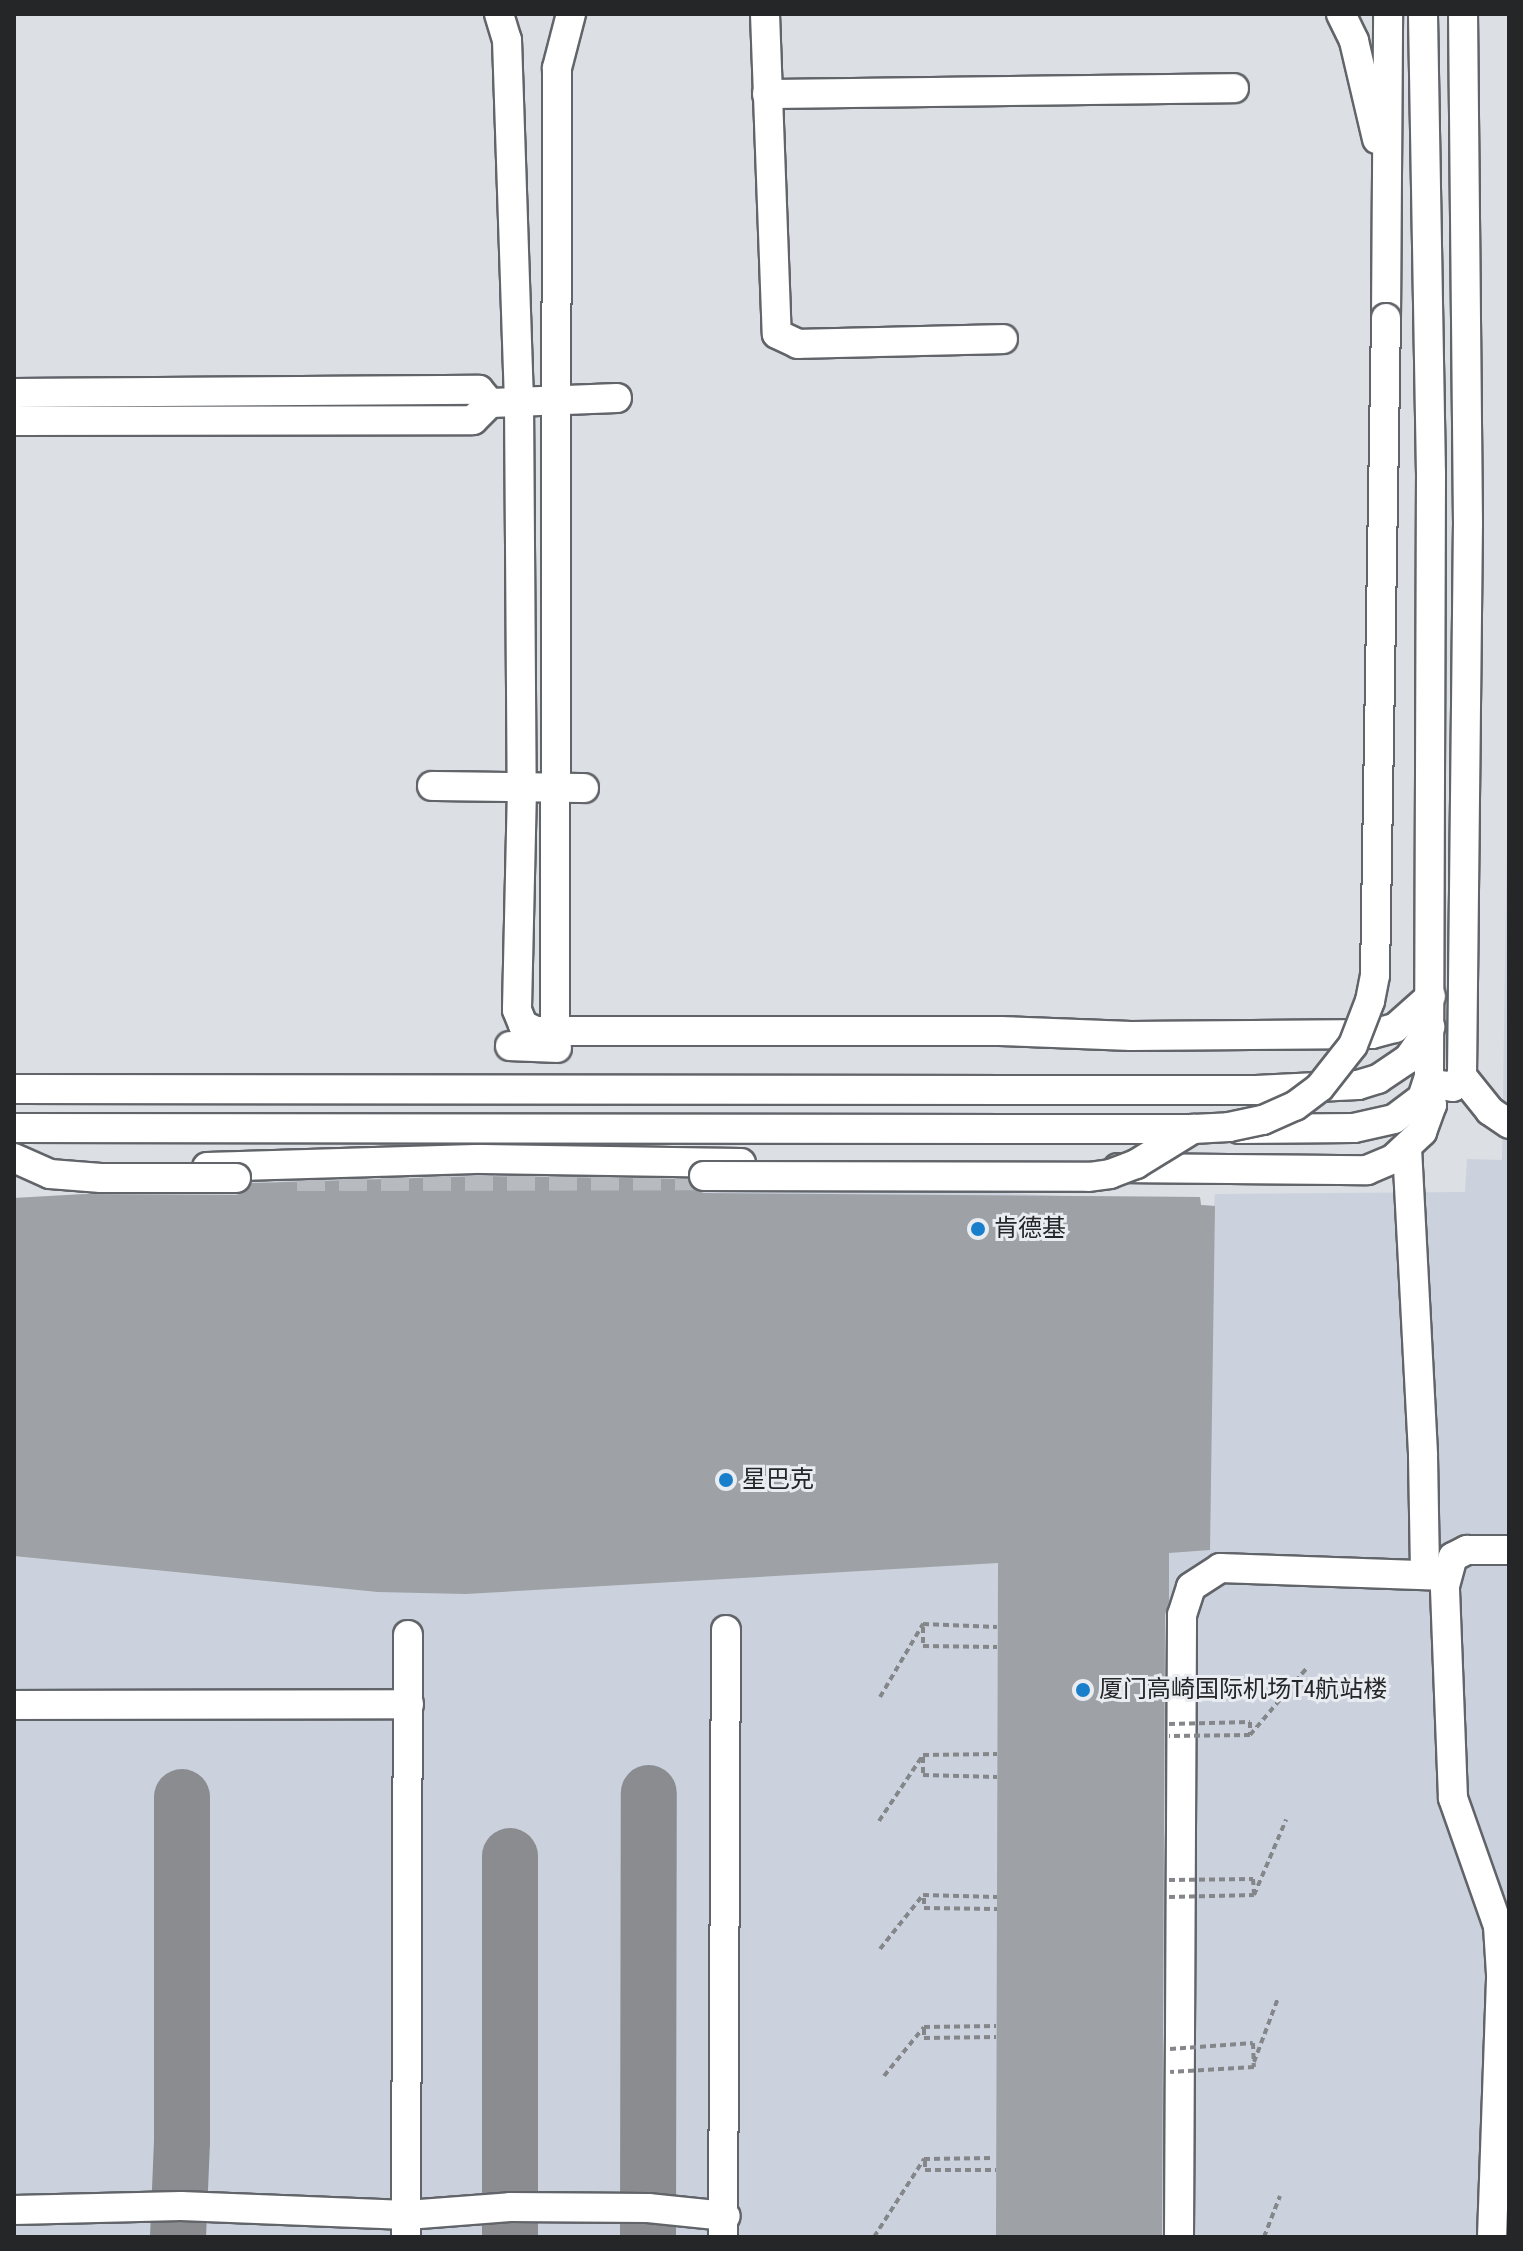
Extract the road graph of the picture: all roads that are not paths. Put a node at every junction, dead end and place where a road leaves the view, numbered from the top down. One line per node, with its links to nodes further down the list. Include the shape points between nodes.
1 (499, 14): 15 (street, via 507,40)
2 (571, 14): 14 (street, via 557,68)
3 (765, 14): 9 (street)
4 (1341, 14): 10 (street, via 1354,41)
5 (1388, 14): 10 (street)
6 (1423, 14): 22 (street, via 1431,474)
7 (1463, 14): 27 (street, via 1468,540)
8 (1234, 88): 9 (street)
9 (767, 94): 11 (street, via 774,326 781,339 798,344)
10 (1387, 183): 33 (street, bridge, via 1375,975 1370,1001 1338,1068 1295,1106 1263,1120)
11 (1003, 339)
12 (14, 393): 16 (street, via 479,390)
13 (617, 398): 14 (street)
14 (556, 401): 15 (street); 20 (street)
15 (519, 402): 16 (street); 19 (street, via 508,456)
16 (490, 403): 17 (street, via 473,420)
17 (14, 421)
18 (432, 786): 19 (street)
19 (522, 788): 20 (street); 24 (street, via 518,1019 529,1030)
20 (556, 788): 21 (street); 24 (street)
21 (584, 788)
22 (1431, 996): 23 (street); 25 (street, via 1395,1028 1372,1034)
23 (1430, 1027): 28 (street); 29 (street, via 1408,1059 1378,1079 1358,1085 1256,1090)
24 (555, 1031): 25 (street)
25 (715, 1032): 26 (street, via 685,1047)
26 (510, 1046)
27 (1462, 1076): 28 (street, via 1453,1087); 31 (street, via 1490,1111)
28 (1427, 1085): 30 (street, via 1416,1105 1394,1119 1333,1130); 34 (street, via 1430,1114)
29 (14, 1089)
30 (14, 1117)
31 (1509, 1124)
32 (14, 1128): 33 (street, bridge)
33 (1193, 1129): 37 (street, bridge, via 1136,1164 1089,1177)
34 (1407, 1148): 36 (street, via 1380,1166 1350,1171 483,1159); 40 (street, via 1423,1456)
35 (14, 1158): 38 (street, bridge, via 50,1174)
36 (14, 1174)
37 (704, 1176)
38 (236, 1178)
39 (1509, 1550): 40 (street, via 1467,1550)
40 (1436, 1576): 48 (street, via 1220,1568 1191,1587 1182,1615); 49 (street, via 1445,1641 1453,1798 1498,1926)
41 (726, 1630): 47 (street)
42 (408, 1635): 43 (street)
43 (409, 1704): 44 (street); 46 (street)
44 (14, 1705)
45 (14, 2210): 46 (street, via 181,2206)
46 (407, 2226): 47 (street, via 510,2207 648,2208)
47 (724, 2227)
48 (1179, 2237)
49 (1492, 2237)

